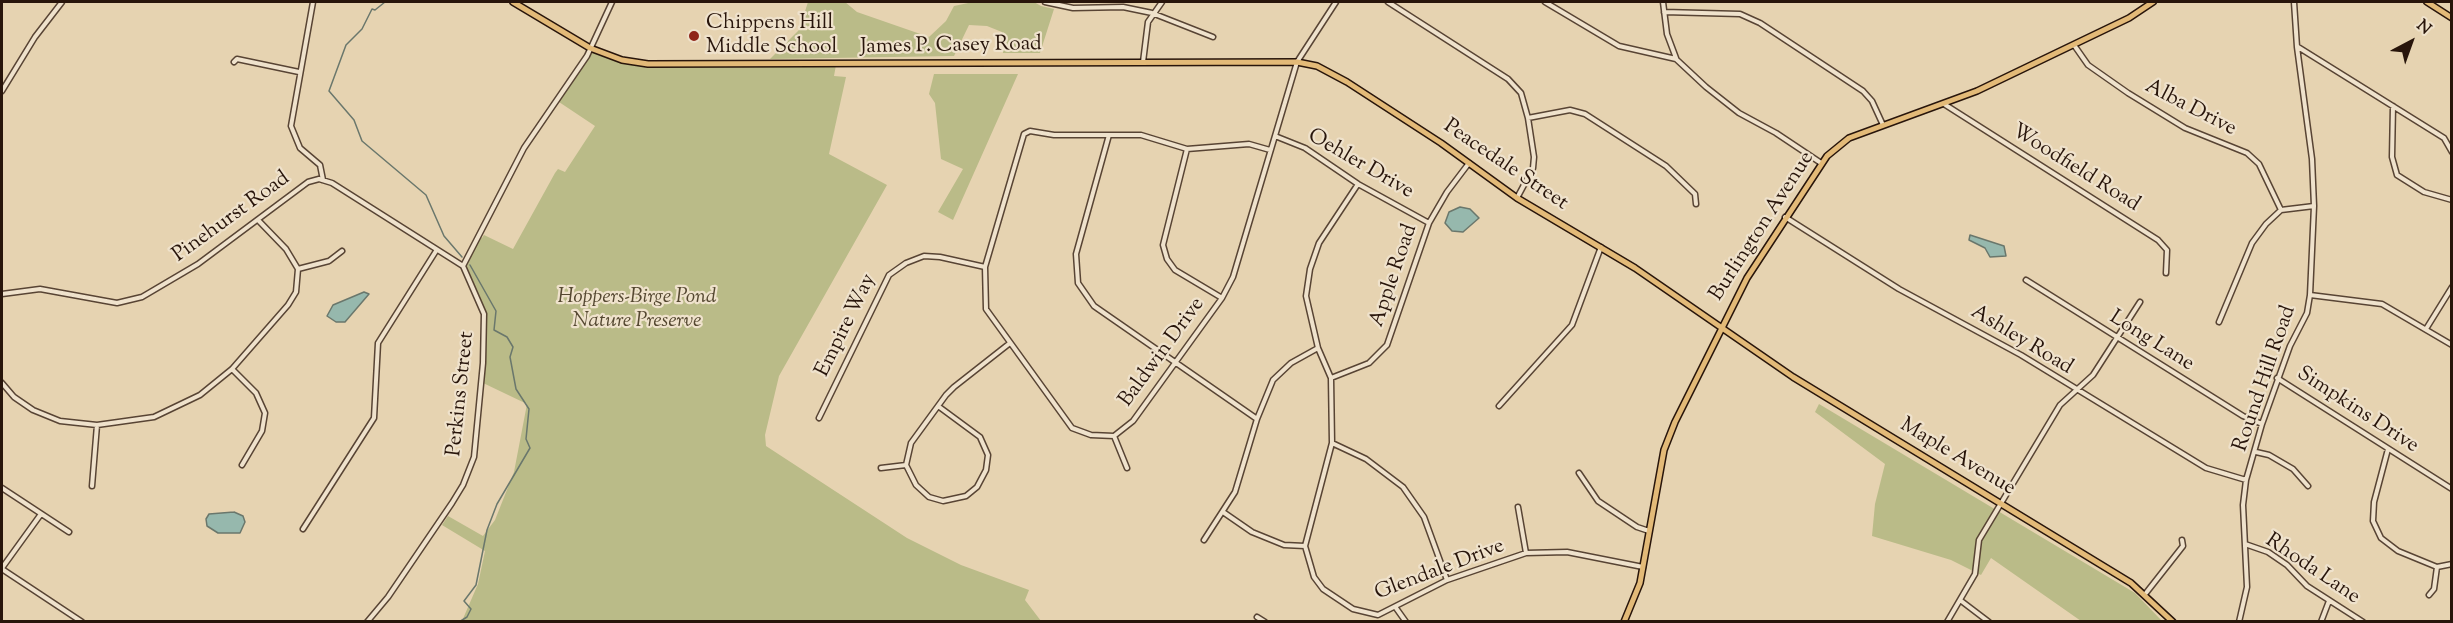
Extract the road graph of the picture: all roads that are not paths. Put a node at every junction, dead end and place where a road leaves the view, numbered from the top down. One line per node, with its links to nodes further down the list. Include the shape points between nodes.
1 (62, 2): 26 (street)
2 (314, 2): 25 (street)
3 (513, 2): 20 (main road, James P. Casey Road)
4 (612, 2): 20 (street)
5 (1046, 2): 15 (street, via 1073,8 1123,7)
6 (1162, 2): 15 (street)
7 (1336, 2): 24 (street, Baldwin Drive)
8 (1388, 2): 29 (street, via 1508,79 1521,93)
9 (1545, 2): 21 (street, via 1619,46)
10 (1663, 2): 14 (street)
11 (2153, 2): 18 (main road, Burlington Avenue)
12 (2294, 2): 19 (street, Round Hill Road)
13 (2427, 2): 16 (main road)
14 (1664, 12): 21 (street); 30 (street, via 1740,14 1760,23 1863,91)
15 (1152, 14): 17 (street); 23 (street)
16 (2451, 18)
17 (1213, 37)
18 (2073, 44): 27 (main road, Burlington Avenue); 44 (street, Alba Drive, via 2088,65 2128,93 2185,128 2247,153 2259,164)
19 (2297, 47): 28 (street); 43 (street, Round Hill Road, via 2312,159)
20 (590, 48): 23 (main road, James P. Casey Road, via 630,62 666,65); 51 (street, via 529,140)
21 (1676, 59): 37 (street, via 1739,113)
22 (234, 62): 25 (street, via 237,59)
23 (1143, 62): 24 (main road, James P. Casey Road)
24 (1297, 62): 32 (street, Baldwin Drive); 36 (main road, Peacedale Street, via 1317,66 1347,82)
25 (299, 72): 38 (street, via 292,133 300,148 320,165)
26 (2, 91)
27 (1944, 104): 30 (main road, Burlington Avenue); 54 (street, Woodfield Road, via 2158,240 2167,250)
28 (2393, 106): 35 (street, via 2444,138); 41 (street, via 2392,157 2397,175 2424,192)
29 (1528, 118): 40 (street, via 1533,168); 42 (street, via 1570,111 1585,114 1666,166 1695,194)
30 (1883, 125): 37 (main road, Burlington Avenue, via 1849,138)
31 (1109, 135): 33 (street, via 1142,135); 52 (street, Baldwin Drive, via 1026,132); 68 (street, via 1076,254 1078,283 1094,306)
32 (1275, 136): 34 (street, Baldwin Drive); 39 (street, Oehler Drive, via 1305,148)
33 (1187, 149): 34 (street, via 1249,144); 59 (street, via 1162,245 1175,270)
34 (1270, 150): 59 (street, Baldwin Drive, via 1233,277)
35 (2451, 152)
36 (1469, 163): 40 (main road, Peacedale Street); 47 (street, Apple Road)
37 (1821, 163): 45 (main road, Burlington Avenue)
38 (323, 180): 46 (street, Pinehurst Road, via 308,182); 50 (street, Pinehurst Road)
39 (1358, 184): 47 (street, Oehler Drive); 67 (street, via 1319,243 1310,269 1306,296)
40 (1517, 198): 48 (main road, Peacedale Street)
41 (2451, 200)
42 (1696, 204)
43 (2314, 206): 44 (street); 58 (street, Round Hill Road)
44 (2281, 210): 61 (street, via 2252,243)
45 (1785, 217): 62 (main road, Burlington Avenue); 73 (street, Ashley Road, via 1899,289 2020,355)
46 (258, 220): 53 (street, via 286,249); 57 (street, Pinehurst Road, via 198,264 132,300 100,301 40,289)
47 (1429, 223): 70 (street, Apple Road, via 1387,345 1369,363)
48 (1602, 246): 62 (main road, Peacedale Street); 75 (street, via 1572,325)
49 (342, 251): 53 (street, via 329,261)
50 (436, 251): 51 (street, Pinehurst Road); 98 (street, via 378,343 374,418)
51 (462, 266): 118 (street, Perkins Street, via 484,314 474,457 452,503 388,597)
52 (985, 267): 65 (street, Baldwin Drive, via 986,309); 76 (street, Empire Way, via 924,256 906,262 889,275)
53 (298, 269): 69 (street, via 296,292 288,305)
54 (2166, 273)
55 (2026, 280): 64 (street, Long Lane)
56 (2451, 287): 63 (street)
57 (2, 294)
58 (2310, 296): 63 (street, via 2382,304); 71 (street, Round Hill Road, via 2307,313)
59 (1222, 298): 68 (street, Baldwin Drive)
60 (2140, 302): 64 (street)
61 (2219, 322)
62 (1720, 326): 94 (main road, Maple Avenue, via 1793,377); 100 (main road, Burlington Avenue, via 1667,442)
63 (2426, 329): 66 (street)
64 (2116, 339): 73 (street, via 2093,375); 78 (street, Long Lane)
65 (1010, 343): 74 (street, via 954,387); 80 (street, Baldwin Drive, via 1072,428 1091,435)
66 (2451, 345)
67 (1318, 348): 70 (street); 77 (street, via 1291,363 1273,380)
68 (1175, 364): 77 (street); 80 (street, Baldwin Drive, via 1133,421)
69 (232, 369): 79 (street, via 200,395 154,417); 84 (street, via 256,393 265,413 262,431)
70 (1331, 378): 81 (street)
71 (2277, 378): 78 (street, Round Hill Road); 82 (street, Simpkins Drive)
72 (2, 383): 79 (street, via 33,410 60,421)
73 (2076, 391): 89 (street, Ashley Road, via 2206,468); 94 (street, via 2060,405)
74 (938, 406): 85 (street, via 911,443); 85 (street, via 980,437 988,454 986,470 977,487 966,496 944,501 929,497 916,485)
75 (1498, 406)
76 (819, 418)
77 (1257, 419): 96 (street, via 1244,470)
78 (2262, 424): 83 (street, Round Hill Road)
79 (97, 425): 90 (street)
80 (1114, 436): 87 (street)
81 (1332, 443): 104 (street); 110 (street, via 1366,459 1403,487 1424,517)
82 (2388, 449): 93 (street, Simpkins Drive); 108 (street, via 2373,520 2381,538 2398,551)
83 (2256, 452): 89 (street, Round Hill Road); 91 (street, via 2293,469)
84 (242, 465)
85 (906, 465): 86 (street)
86 (881, 468)
87 (1127, 468)
88 (1579, 473): 100 (street, via 1598,501)
89 (2246, 480): 103 (street, Round Hill Road)
90 (92, 486)
91 (2308, 486)
92 (2, 488): 97 (street)
93 (2451, 489)
94 (2001, 504): 111 (main road, Maple Avenue); 113 (street, via 1979,540 1975,574)
95 (1518, 507): 105 (street)
96 (1223, 512): 101 (street); 104 (street, via 1252,532 1284,546)
97 (41, 514): 99 (street); 109 (street)
98 (303, 529)
99 (69, 531)
100 (1649, 531): 107 (main road, Burlington Avenue)
101 (1204, 540)
102 (2182, 540): 111 (street, via 2183,546)
103 (2245, 544): 114 (street, Rhoda Lane, via 2277,559); 125 (street, Round Hill Road, via 2247,587)
104 (1305, 546): 115 (street, Glendale Drive, via 1314,577 1331,596 1353,609 1378,615)
105 (1526, 554): 107 (street, Glendale Drive, via 1567,552); 110 (street, Glendale Drive)
106 (2451, 564): 108 (street)
107 (1643, 567): 121 (main road, Burlington Avenue, via 1636,596)
108 (2437, 567): 112 (street, via 2434,589)
109 (2, 568): 117 (street)
110 (1447, 580): 115 (street, Glendale Drive, via 1414,594)
111 (2145, 593): 124 (main road, Maple Avenue)
112 (2429, 595)
113 (1960, 600): 122 (street); 123 (street)
114 (2329, 601): 126 (street); 127 (street, Rhoda Lane)
115 (1396, 608): 120 (street)
116 (1257, 616): 119 (street)
117 (82, 621)
118 (367, 621)
119 (1264, 621)
120 (1406, 621)
121 (1624, 621)
122 (1947, 621)
123 (1989, 621)
124 (2173, 621)
125 (2239, 621)
126 (2321, 621)
127 (2363, 621)

